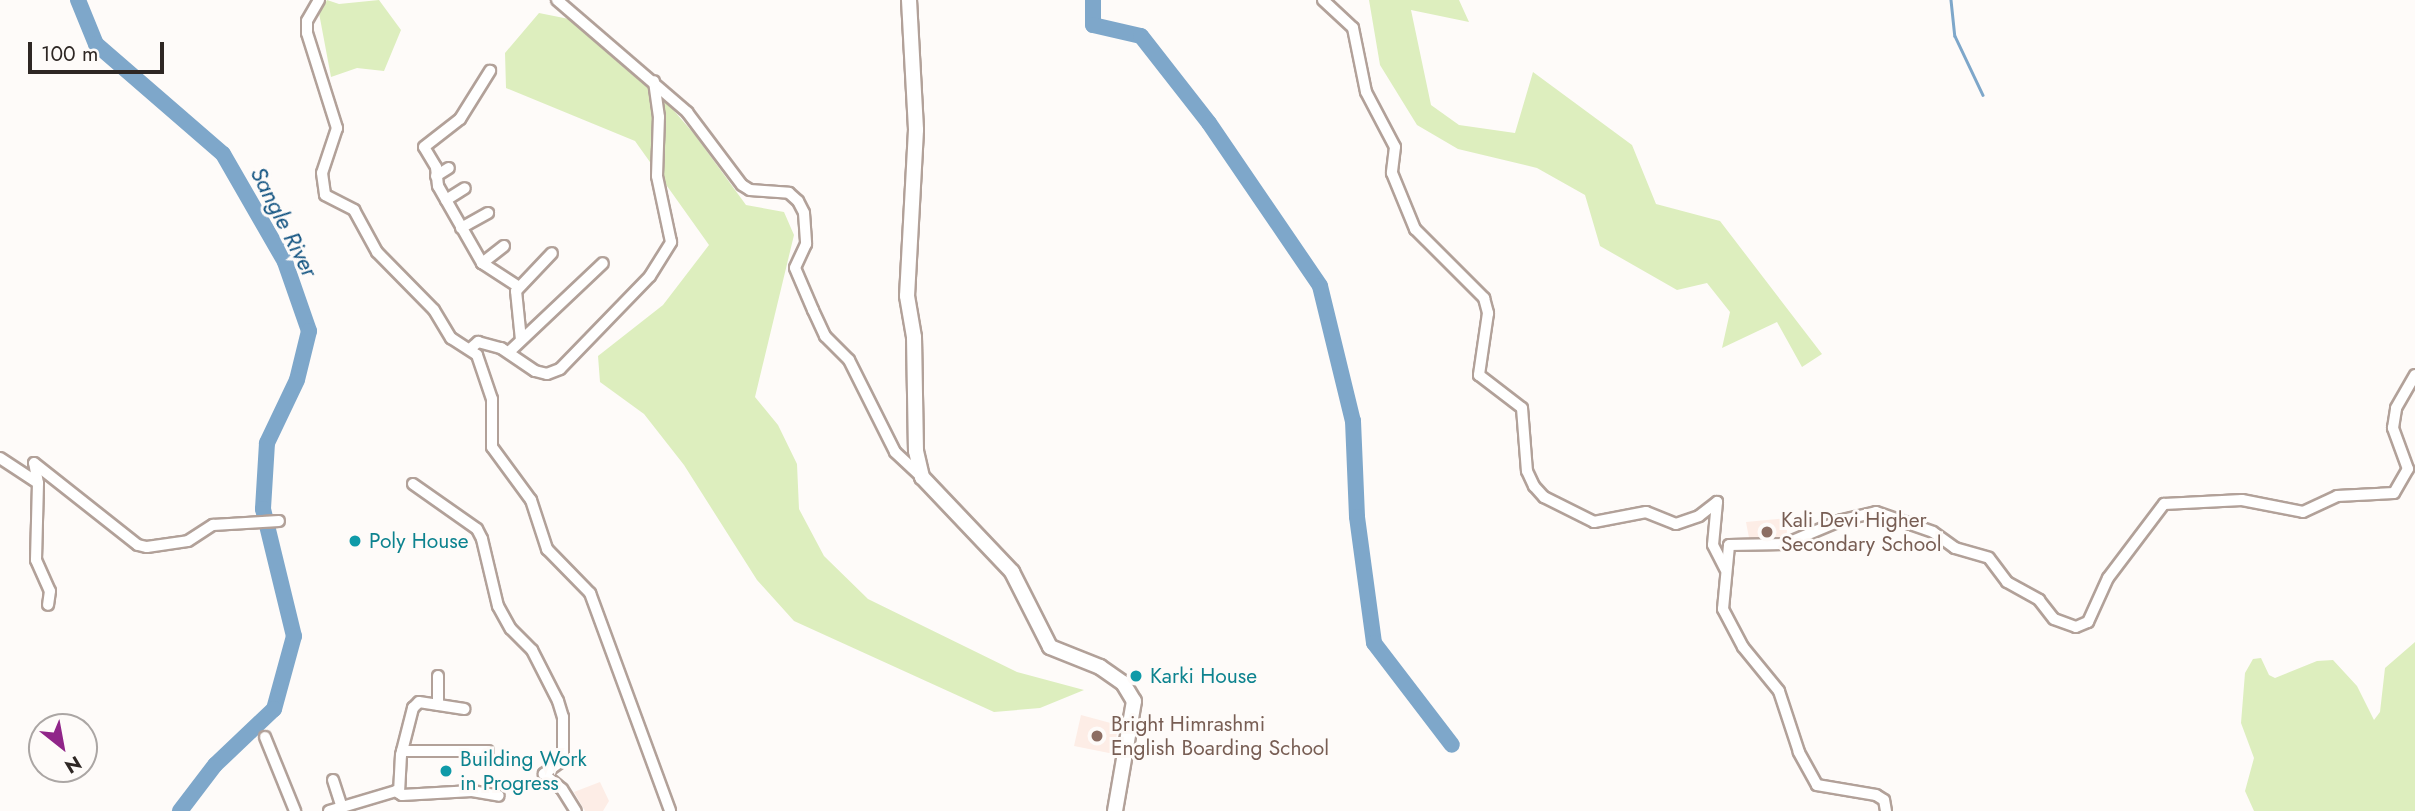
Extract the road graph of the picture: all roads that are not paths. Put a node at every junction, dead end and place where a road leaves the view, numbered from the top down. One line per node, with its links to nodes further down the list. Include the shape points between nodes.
1 (319, 0): 19 (street, via 307,21 307,33 337,128 322,173 325,195 354,210 377,252 434,310 451,338)
2 (557, 0): 6 (street)
3 (909, 0): 23 (street, via 916,130 907,296 914,337 916,451)
4 (1323, 0): 27 (street, via 1353,28 1366,92 1395,146 1392,173 1415,229 1484,298 1488,313 1479,375 1522,408 1527,471 1534,486 1544,497 1594,522 1646,512 1676,524 1699,516 1717,502 1713,545)
5 (490, 71): 8 (street, via 460,119 424,147 436,167)
6 (653, 79): 20 (street, via 660,117 657,176 670,226 665,254 608,324 560,369 547,374 535,371); 23 (street, via 687,113 742,185 750,190 789,193 798,201 804,213 806,244 795,268 813,310 825,336 849,360 895,452)
7 (449, 169): 8 (street)
8 (436, 177): 10 (street)
9 (465, 188): 10 (street)
10 (446, 200): 12 (street)
11 (488, 213): 12 (street)
12 (461, 228): 16 (street)
13 (504, 246): 16 (street)
14 (552, 253): 17 (street)
15 (603, 262): 18 (street)
16 (482, 263): 17 (street)
17 (519, 288): 18 (street)
18 (521, 340): 20 (street)
19 (470, 349): 20 (street, via 478,342); 42 (street, via 477,355 492,399 492,447 531,500 547,549 590,593)
20 (509, 352)
21 (2415, 375): 27 (street, via 2396,408 2393,428 2408,470 2394,493 2337,496 2303,512 2242,500 2164,504 2108,578 2088,622 2076,627 2053,619 2039,600 2007,582 1989,558 1955,548 1933,532 1876,512 1797,536 1785,544 1729,545)
22 (0, 458): 24 (street)
23 (922, 477): 43 (street, via 1012,572 1050,646 1100,667 1123,683 1134,701)
24 (38, 483): 26 (street, via 34,463 138,545 147,547 188,541 213,526); 28 (street, via 36,560 50,591)
25 (412, 484): 41 (street, via 477,529 498,606 511,629 532,650 558,701 563,717 563,760 544,774 562,789)
26 (275, 521)
27 (1726, 569): 44 (street, via 1723,609 1743,647 1779,691 1799,752 1817,785 1876,795 1884,800)
28 (48, 605)
29 (438, 676): 30 (street)
30 (438, 705): 31 (street); 33 (street, via 419,702 414,708)
31 (464, 709)
32 (265, 737): 39 (street)
33 (402, 751): 34 (street); 36 (street)
34 (488, 751)
35 (333, 780): 38 (street)
36 (399, 793): 37 (street, via 472,791); 38 (street)
37 (499, 796)
38 (342, 807): 40 (street)
39 (295, 811)
40 (329, 811)
41 (576, 811)
42 (670, 811)
43 (1115, 811)
44 (1886, 811)

